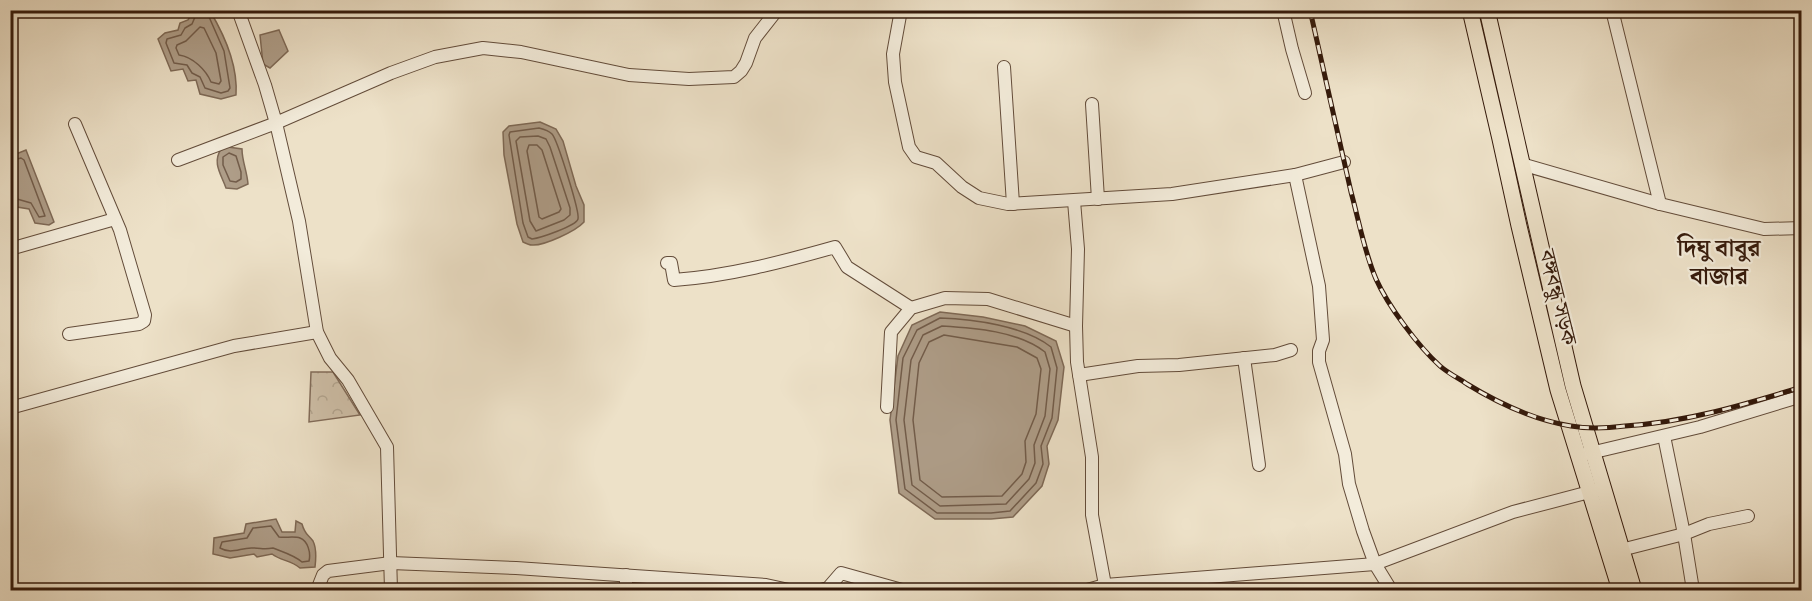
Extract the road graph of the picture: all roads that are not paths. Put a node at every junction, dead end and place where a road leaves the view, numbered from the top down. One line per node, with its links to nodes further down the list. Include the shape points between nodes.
1 (238, 10): 11 (street)
2 (777, 10): 11 (street, via 754,38 746,63 734,76 689,79 629,75 483,48 435,57)
3 (901, 10): 19 (street, via 893,54 909,147 916,157 936,163 980,198)
4 (1282, 10): 9 (street)
5 (1470, 10): 36 (main road, বঙ্গবন্ধু সড়ক, via 1558,390)
6 (1487, 10): 15 (main road, বঙ্গবন্ধু সড়ক)
7 (1612, 10): 20 (street)
8 (1004, 67): 19 (street)
9 (1305, 93)
10 (1092, 104): 17 (street)
11 (276, 123): 13 (street); 27 (street, via 299,221)
12 (75, 124): 21 (street)
13 (178, 160)
14 (1344, 162): 16 (street)
15 (1521, 164): 20 (street); 36 (main road, বঙ্গবন্ধু সড়ক)
16 (1295, 175): 17 (street, via 1172,194); 43 (street, via 1319,286 1323,340 1319,362 1345,454 1349,484)
17 (1098, 199): 18 (street)
18 (1074, 201): 19 (street); 26 (street, via 1078,249)
19 (1013, 204)
20 (1660, 204): 22 (street, via 1764,229)
21 (116, 219): 23 (street); 28 (street, via 144,321)
22 (1802, 228)
23 (10, 249)
24 (667, 263): 25 (street, via 671,263 675,280 699,278 835,247 847,267)
25 (911, 308): 26 (street, via 945,298 987,299); 33 (street, via 891,332)
26 (1076, 326): 31 (street)
27 (317, 332): 34 (street, via 234,346); 42 (street, via 387,447)
28 (69, 334)
29 (1292, 350): 30 (street)
30 (1244, 358): 31 (street); 37 (street)
31 (1079, 375): 45 (street, via 1092,457 1092,515)
32 (1802, 396): 35 (street)
33 (887, 407)
34 (10, 408)
35 (1664, 436): 36 (street); 40 (street)
36 (1586, 454): 38 (main road, বঙ্গবন্ধু সড়ক)
37 (1259, 465)
38 (1597, 490): 41 (main road, বঙ্গবন্ধু সড়ক); 43 (street, via 1513,512); 55 (main road, বঙ্গবন্ধু সড়ক)
39 (1748, 516): 40 (street, via 1708,524)
40 (1684, 534): 41 (street); 57 (street)
41 (1621, 550): 56 (main road, বঙ্গবন্ধু সড়ক)
42 (391, 563): 44 (street); 47 (street, via 328,571); 48 (street)
43 (1375, 564): 45 (street); 54 (street)
44 (626, 575): 46 (street); 49 (street)
45 (1105, 585): 53 (street)
46 (766, 588): 50 (street)
47 (316, 591)
48 (391, 591)
49 (626, 591)
50 (789, 591)
51 (821, 591): 52 (street, via 841,573)
52 (902, 591)
53 (1087, 591)
54 (1391, 591)
55 (1620, 591)
56 (1634, 591)
57 (1693, 591)

